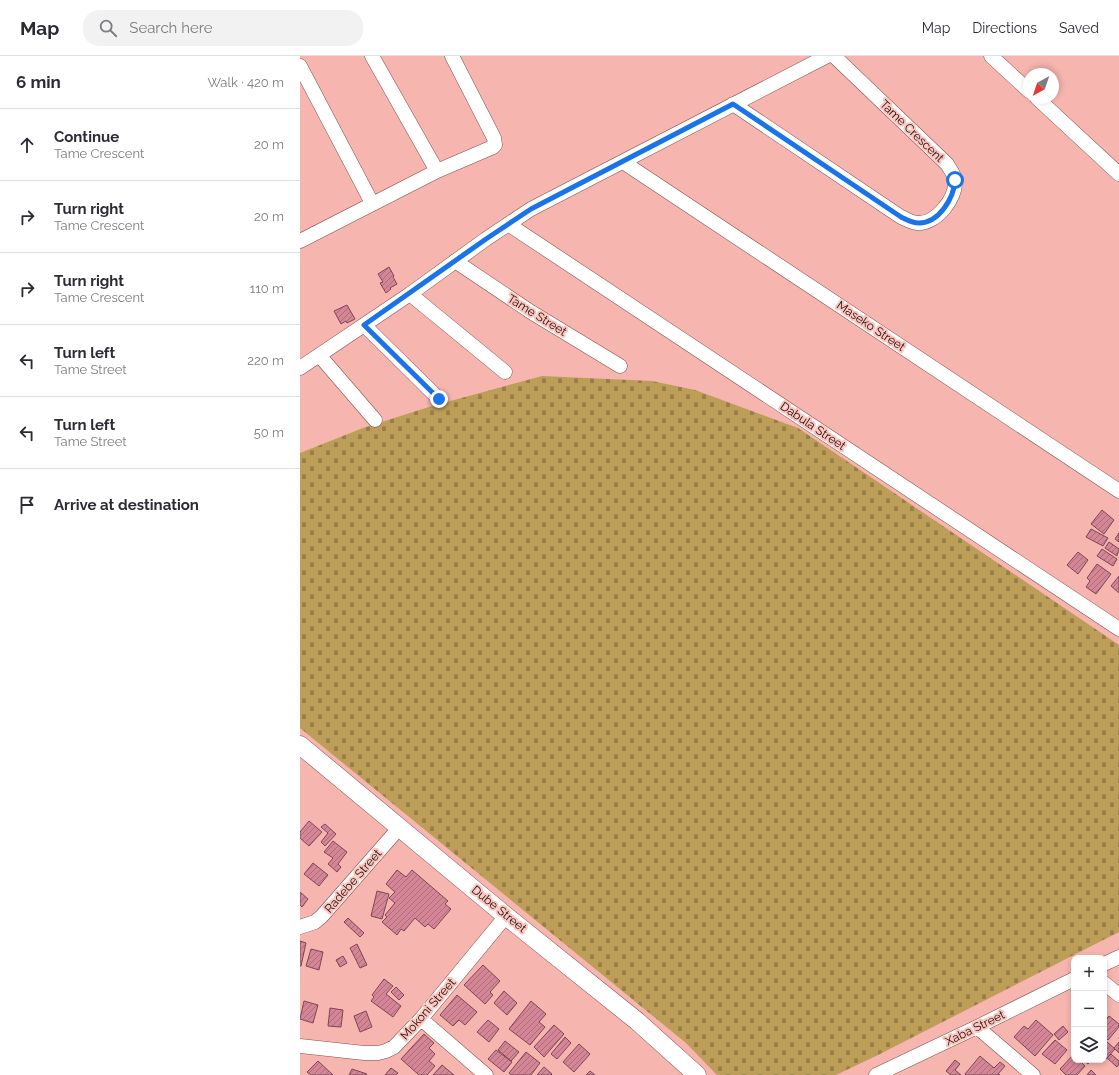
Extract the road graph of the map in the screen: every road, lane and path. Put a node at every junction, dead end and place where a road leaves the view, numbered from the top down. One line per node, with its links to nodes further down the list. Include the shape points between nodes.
1 (372, 56): 11 (street)
2 (452, 56): 11 (street, via 494,138 495,145 489,150)
3 (827, 56): 8 (street)
4 (834, 56): 8 (street, Tame Crescent, via 947,164 953,173 954,188 949,200 940,214 932,220 918,223 901,217)
5 (991, 56): 7 (street)
6 (300, 66): 13 (street)
7 (1023, 85)
8 (733, 104): 10 (street)
9 (1043, 104): 12 (street)
10 (623, 162): 14 (street, via 531,209); 25 (street, Maseko Street)
11 (437, 171): 13 (street)
12 (1119, 174)
13 (372, 203): 15 (street)
14 (508, 224): 16 (street); 26 (street, Dabula Street)
15 (300, 241)
16 (455, 261): 17 (street); 20 (street, Tame Street, via 531,312)
17 (410, 294): 18 (street); 22 (street)
18 (364, 325): 19 (street); 23 (street)
19 (319, 355): 21 (street); 24 (street)
20 (620, 366)
21 (300, 368)
22 (504, 372)
23 (439, 399)
24 (375, 420)
25 (1119, 491)
26 (1119, 629)
27 (300, 745): 28 (street, Dube Street)
28 (400, 827): 29 (street, Dube Street); 30 (street, Radebe Street, via 322,916 315,922)
29 (506, 916): 36 (street, Mokoni Street); 40 (street, Dube Street, via 637,1021)
30 (300, 927)
31 (1119, 957): 32 (street)
32 (1107, 963)
33 (1071, 980): 37 (street, Xaba Street)
34 (1107, 986): 35 (street)
35 (1119, 996)
36 (421, 1019): 38 (street, Mokoni Street, via 394,1047 378,1053); 39 (street)
37 (977, 1027): 41 (street, Xaba Street); 42 (street)
38 (300, 1046)
39 (486, 1075)
40 (697, 1075)
41 (876, 1075)
42 (1033, 1075)

